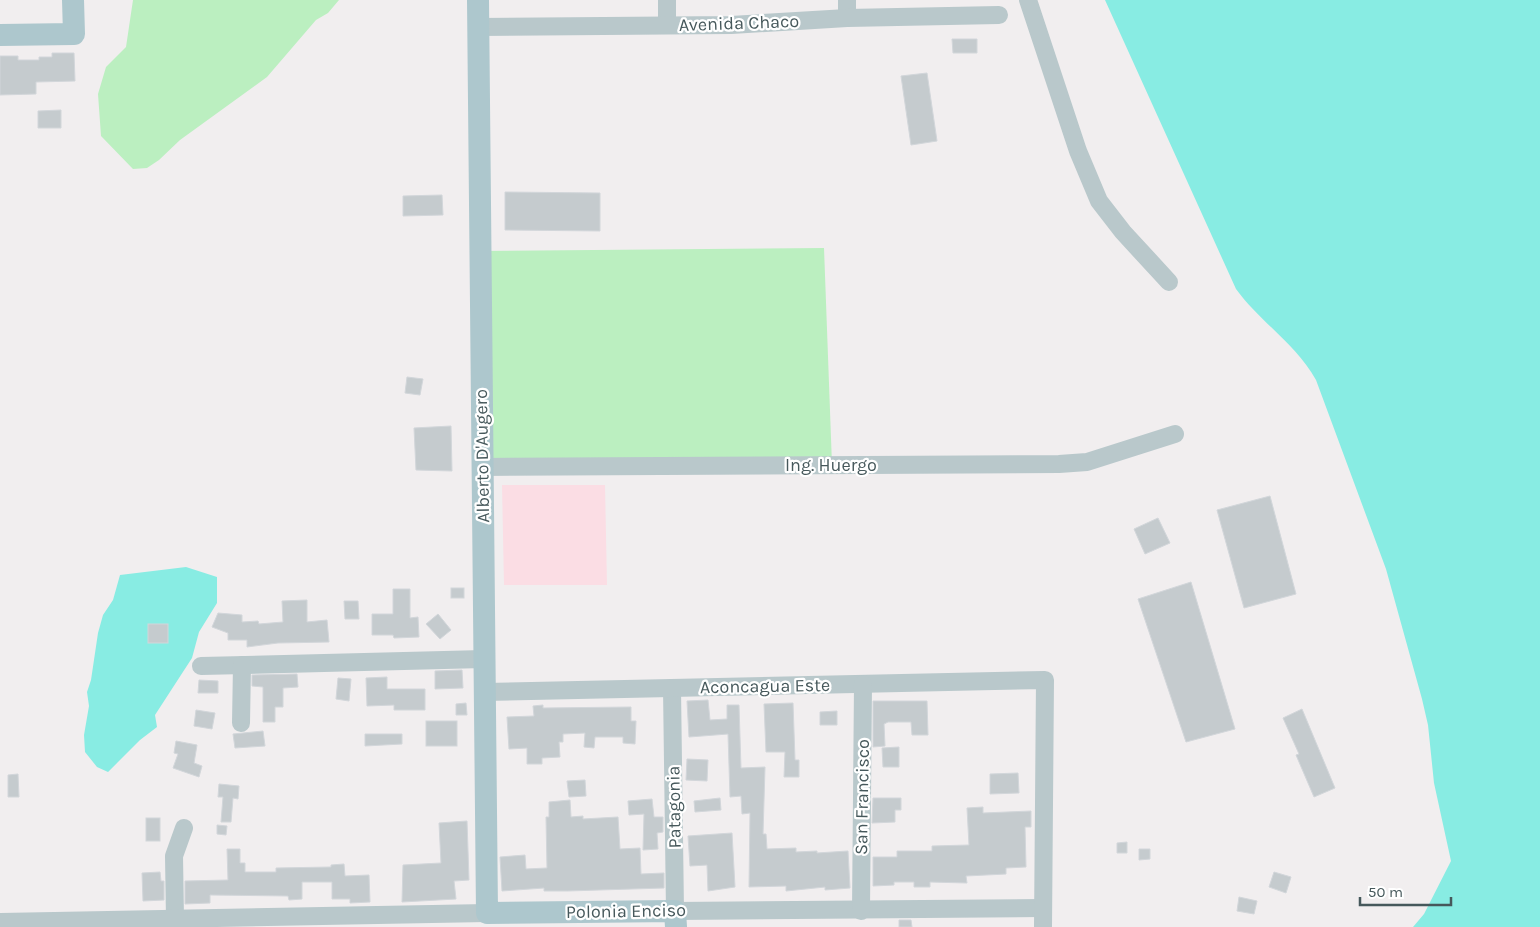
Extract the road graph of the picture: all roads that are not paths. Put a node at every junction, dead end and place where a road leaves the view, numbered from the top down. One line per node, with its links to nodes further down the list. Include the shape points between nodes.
1 (74, 0): 10 (main road, via 74,34)
2 (478, 0): 9 (main road, Alberto D'Augero)
3 (667, 0): 8 (street)
4 (847, 0): 7 (street)
5 (1028, 0): 11 (street, via 1078,151 1099,201)
6 (999, 15): 7 (street, Avenida Chaco)
7 (847, 18): 8 (street, Avenida Chaco)
8 (668, 25): 9 (street, Avenida Chaco)
9 (478, 27): 13 (main road, Alberto D'Augero)
10 (0, 34)
11 (1169, 282)
12 (1175, 434): 13 (street, Ing. Huergo, via 1087,462 1059,464)
13 (482, 467): 14 (main road, Alberto D'Augero)
14 (484, 659): 15 (street); 19 (main road, Alberto D'Augero)
15 (242, 665): 16 (street); 20 (street)
16 (201, 666)
17 (863, 684): 18 (street, Aconcagua Este); 22 (street, Aconcagua Este, via 1045,680); 23 (street, San Francisco)
18 (672, 688): 19 (street, Aconcagua Este); 26 (street, Patagonia)
19 (484, 692): 24 (main road, Alberto D'Augero)
20 (241, 723)
21 (184, 828): 25 (street, via 174,856)
22 (1042, 908): 23 (street, Polonia Enciso); 28 (street)
23 (861, 911): 26 (street, Polonia Enciso)
24 (487, 913): 25 (street, Polonia Enciso); 26 (main road, Polonia Enciso)
25 (175, 919): 27 (street, Polonia Enciso)
26 (676, 919)
27 (0, 922)
28 (1043, 927)

